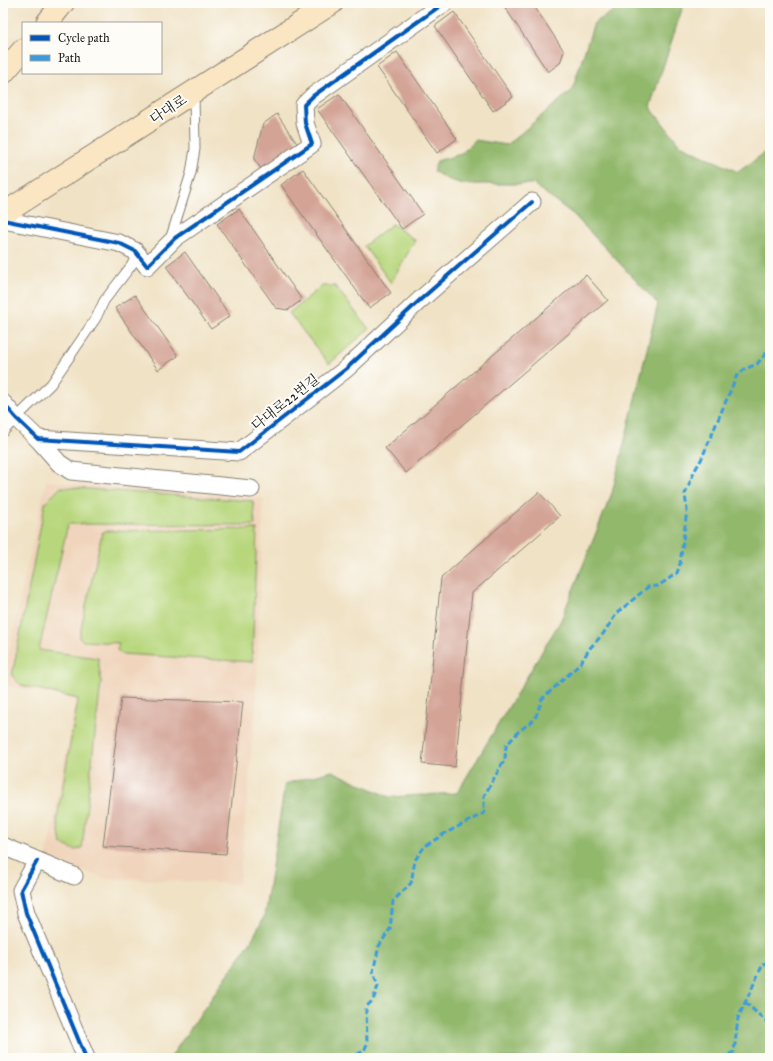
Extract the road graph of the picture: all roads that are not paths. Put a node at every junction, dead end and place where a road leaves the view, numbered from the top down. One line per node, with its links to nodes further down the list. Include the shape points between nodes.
1 (63, 3): 4 (main road)
2 (332, 3): 7 (main road, 다대로)
3 (444, 3): 11 (street, via 304,105 305,123 312,144)
4 (48, 22)
5 (22, 51): 6 (main road)
6 (3, 73)
7 (194, 92): 9 (main road, 다대로); 11 (lane, via 195,149 192,167)
8 (532, 202): 16 (street, 다대로22번길, via 346,369 239,452)
9 (3, 214)
10 (3, 220): 12 (street, via 119,243)
11 (168, 245): 12 (street, via 147,266)
12 (138, 254): 14 (lane, via 104,301 96,318 51,384)
13 (3, 403): 14 (street)
14 (16, 418): 15 (lane); 16 (street)
15 (3, 432)
16 (38, 439): 17 (street, via 59,463 71,471)
17 (251, 489)
18 (3, 846): 19 (street)
19 (37, 861): 20 (street); 21 (street, via 21,890 26,913)
20 (74, 876)
21 (86, 1058)

